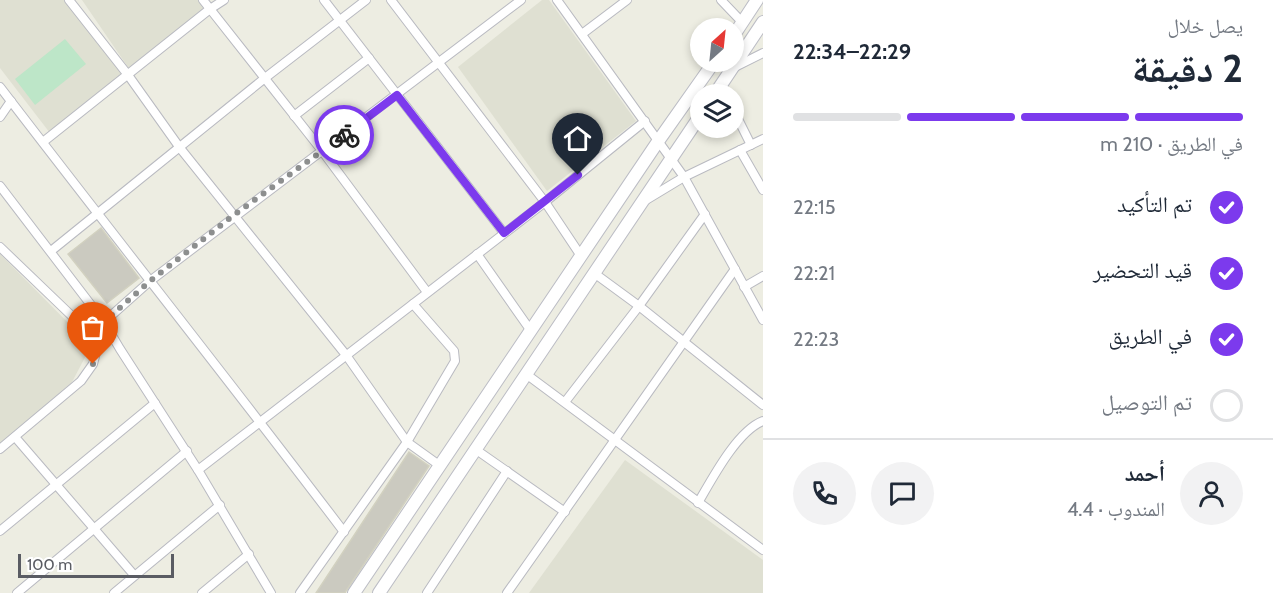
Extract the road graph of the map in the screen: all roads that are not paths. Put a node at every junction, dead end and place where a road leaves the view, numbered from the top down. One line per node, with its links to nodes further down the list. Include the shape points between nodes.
1 (69, 0): 24 (street)
2 (203, 0): 12 (street)
3 (224, 0): 12 (street)
4 (324, 0): 15 (street)
5 (366, 0): 15 (street)
6 (391, 0): 21 (street)
7 (521, 0): 21 (street)
8 (557, 0): 17 (street)
9 (627, 0): 17 (street)
10 (722, 0): 13 (street)
11 (757, 0): 14 (main road)
12 (210, 9): 24 (street); 25 (street)
13 (738, 18)
14 (744, 19)
15 (339, 20): 20 (street); 25 (street)
16 (763, 22): 18 (main road)
17 (582, 34): 31 (street)
18 (744, 52)
19 (763, 53): 22 (street)
20 (369, 58): 27 (street); 29 (street)
21 (438, 62): 27 (street); 45 (street)
22 (744, 63)
23 (707, 72): 35 (main road)
24 (128, 75): 36 (street); 38 (street)
25 (265, 78): 29 (street); 38 (street)
26 (0, 87): 28 (street)
27 (397, 95): 40 (street); 50 (street)
28 (11, 101): 30 (street); 36 (street)
29 (294, 116): 40 (street)
30 (0, 117)
31 (645, 121): 35 (street); 45 (street)
32 (690, 130): 41 (main road)
33 (744, 131): 37 (street)
34 (763, 139): 37 (street)
35 (659, 140): 41 (street); 54 (main road)
36 (43, 142): 48 (street)
37 (751, 145): 39 (street)
38 (180, 148): 48 (street); 49 (street)
39 (740, 150): 42 (street); 44 (street)
40 (322, 152): 49 (street); 60 (street)
41 (671, 158): 42 (street); 46 (main road)
42 (684, 177): 46 (street); 47 (street)
43 (0, 186): 52 (street)
44 (763, 190)
45 (545, 202): 50 (street); 54 (street)
46 (643, 202): 56 (main road)
47 (705, 214): 55 (street); 62 (street)
48 (97, 215): 52 (street); 58 (street)
49 (234, 215): 58 (street); 68 (street)
50 (504, 233): 53 (street)
51 (0, 247): 67 (street)
52 (51, 251): 64 (street)
53 (477, 254): 60 (street); 65 (street)
54 (581, 256): 65 (main road)
55 (735, 269): 59 (street); 66 (street)
56 (594, 273): 62 (street); 69 (main road)
57 (763, 276): 59 (street)
58 (150, 281): 64 (street); 74 (street)
59 (744, 287): 63 (street)
60 (427, 292): 61 (street)
61 (413, 304): 68 (street); 77 (street, via 456,356)
62 (639, 306): 66 (street); 70 (street)
63 (763, 320)
64 (104, 322): 67 (street); 71 (street)
65 (531, 332): 81 (main road)
66 (683, 341): 72 (street); 76 (street)
67 (98, 344): 75 (street, via 90,370 81,381)
68 (346, 355): 74 (street); 77 (street)
69 (526, 374): 70 (street); 79 (main road)
70 (565, 402): 76 (street)
71 (155, 403): 80 (street); 84 (street)
72 (763, 405)
73 (763, 421): 85 (street, via 742,437)
74 (260, 422): 82 (street); 90 (street)
75 (15, 437): 78 (street); 84 (street)
76 (615, 441): 85 (street); 87 (street)
77 (407, 442): 81 (street); 90 (street)
78 (0, 449)
79 (475, 449): 83 (street); 100 (main road)
80 (187, 451): 82 (street); 88 (street)
81 (439, 465): 99 (main road)
82 (198, 470): 86 (street)
83 (507, 471): 87 (street); 101 (street)
84 (54, 485): 88 (street); 89 (street)
85 (698, 502): 91 (street)
86 (219, 505): 92 (street); 93 (street)
87 (565, 512): 102 (street)
88 (94, 530): 93 (street); 94 (street)
89 (0, 531)
90 (344, 532): 98 (street)
91 (763, 550)
92 (249, 554): 96 (street); 97 (street)
93 (134, 575): 95 (street)
94 (17, 593)
95 (114, 593)
96 (202, 593)
97 (271, 593)
98 (300, 593)
99 (354, 593)
100 (379, 593)
101 (427, 593)
102 (507, 593)

